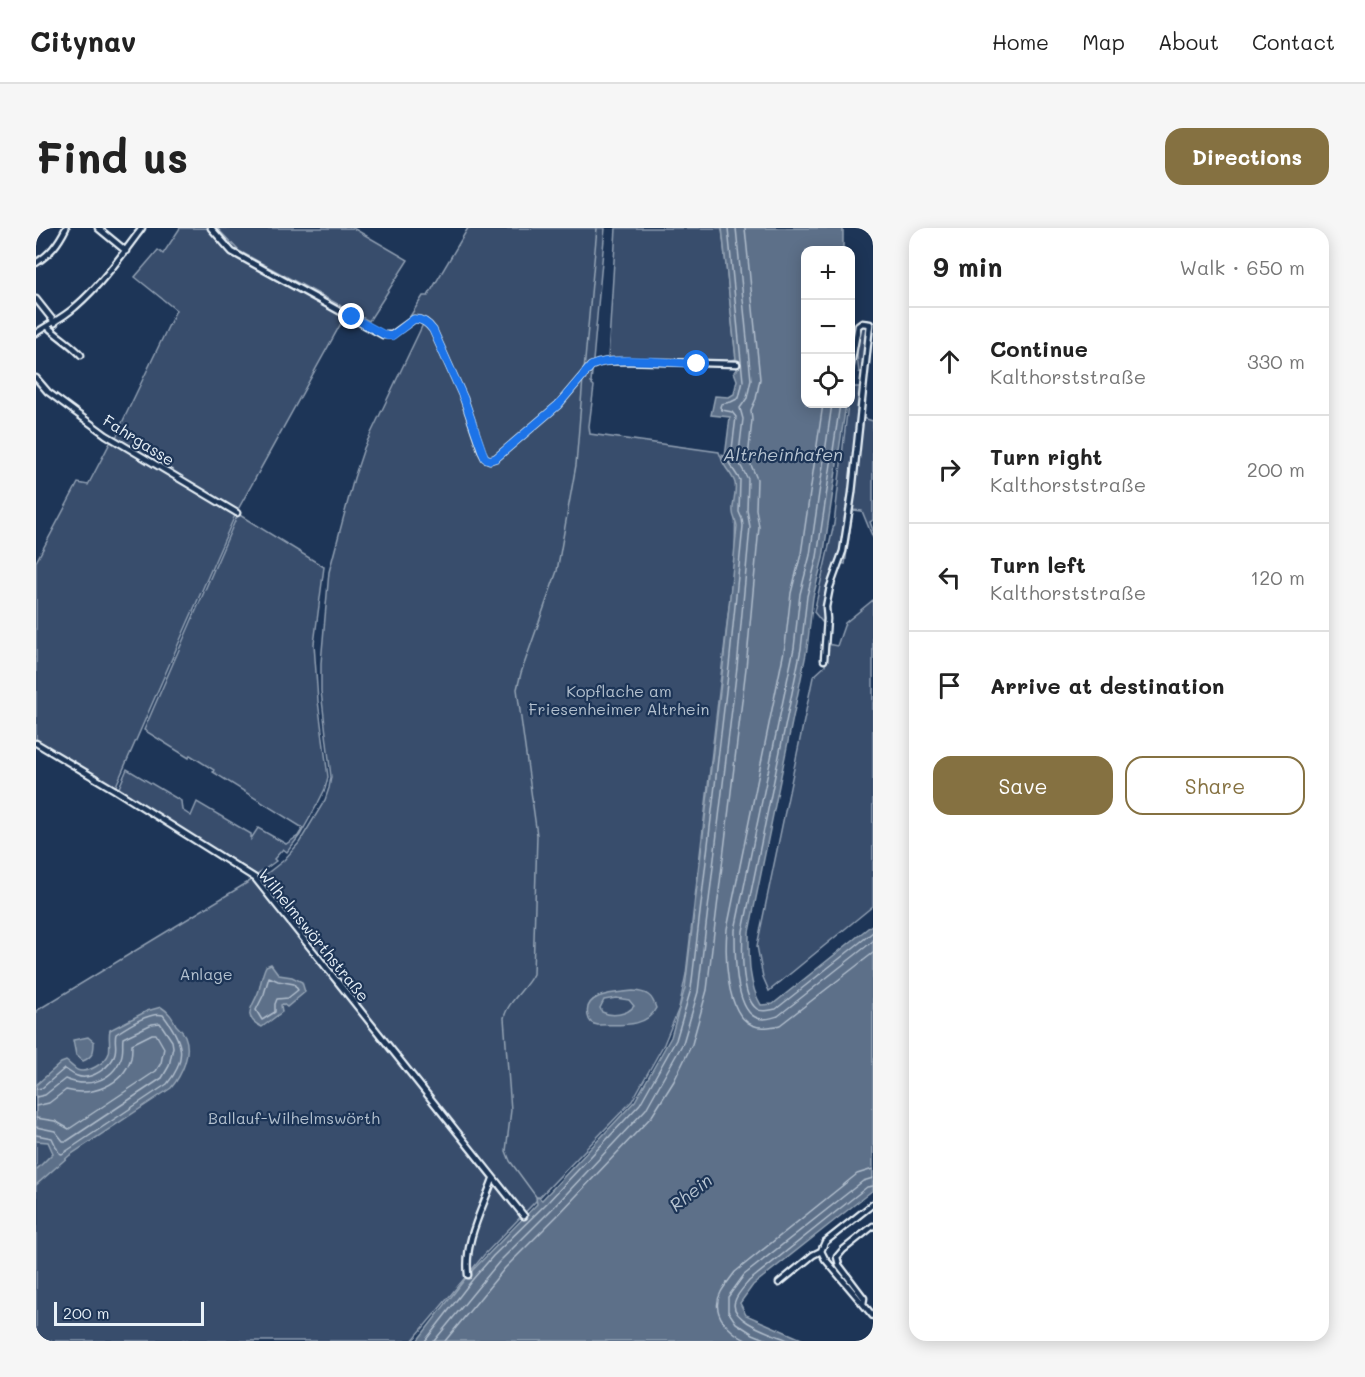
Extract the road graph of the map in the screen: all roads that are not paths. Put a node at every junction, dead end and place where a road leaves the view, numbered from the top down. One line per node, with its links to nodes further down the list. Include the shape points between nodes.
1 (66, 228): 6 (street, via 52,251)
2 (98, 228): 5 (street)
3 (142, 228): 5 (street)
4 (211, 228): 13 (street, via 232,252 383,335 392,336 414,319 429,324 464,399 485,458 490,460 553,410 591,366 604,361)
5 (126, 251): 8 (street, via 84,299)
6 (36, 264)
7 (36, 299): 8 (street)
8 (55, 323): 9 (street)
9 (47, 326): 10 (street); 11 (street)
10 (36, 333)
11 (81, 354)
12 (853, 354): 15 (street, via 858,326 862,322 870,324)
13 (737, 364)
14 (36, 378): 17 (street, Fahrgasse, via 48,392 106,435)
15 (865, 378): 16 (street); 18 (street, via 843,551 826,607)
16 (873, 381)
17 (237, 513)
18 (824, 660)
19 (36, 744): 20 (street, Wilhelmswörthstraße, via 255,878)
20 (493, 1179): 22 (street, Wilhelmswörthstraße); 25 (street, via 471,1241)
21 (873, 1204): 24 (street, via 825,1242)
22 (524, 1216)
23 (873, 1226): 27 (street, via 837,1257 838,1265 864,1298)
24 (821, 1251): 26 (street); 27 (street)
25 (468, 1275)
26 (779, 1283)
27 (863, 1304): 28 (street)
28 (873, 1317)

